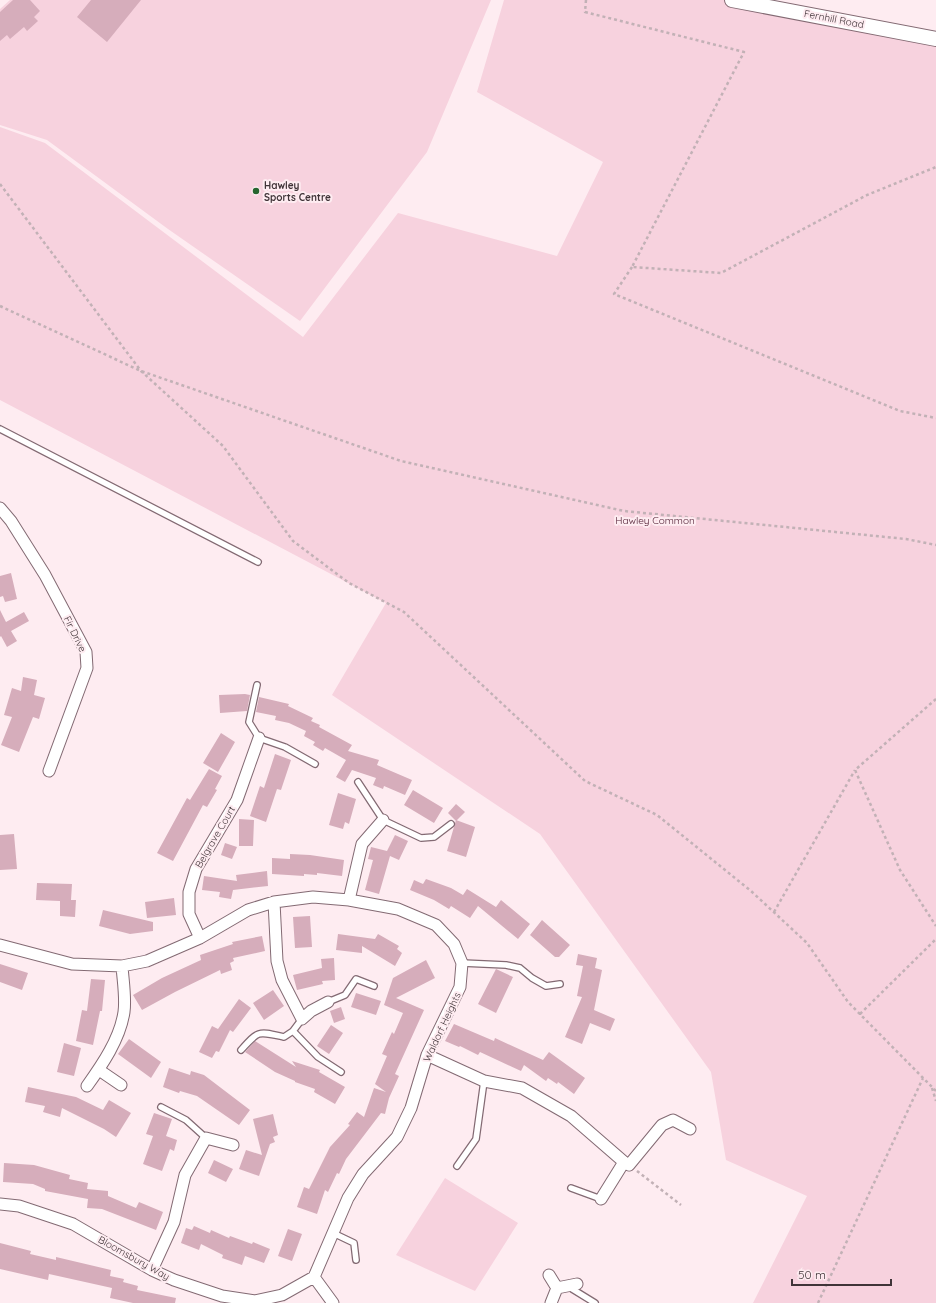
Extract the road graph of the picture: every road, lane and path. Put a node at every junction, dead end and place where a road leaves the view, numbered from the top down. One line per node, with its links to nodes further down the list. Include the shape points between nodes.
1 (586, 0): 6 (path, via 585,12 744,52)
2 (732, 0): 3 (street, Fernhill Road)
3 (936, 39)
4 (936, 166): 6 (path, via 867,195 721,273)
5 (0, 184): 8 (path)
6 (632, 267): 9 (path, via 614,294 900,411)
7 (0, 306): 8 (path)
8 (141, 371): 12 (path, via 401,460 624,510); 25 (path, via 223,446 293,541 349,583 404,612 585,781 657,815 752,891)
9 (936, 418)
10 (0, 429): 13 (lane)
11 (0, 508): 19 (street, Fir Drive, via 45,575 86,652 87,668)
12 (936, 545)
13 (258, 562)
14 (257, 685): 16 (lane, via 250,722)
15 (936, 699): 18 (path)
16 (259, 738): 17 (lane, via 285,747); 27 (street, Belgrave Court, via 237,800 196,869 189,892 189,914)
17 (315, 764)
18 (855, 770): 25 (path); 26 (path, via 900,870)
19 (48, 771)
20 (358, 782): 21 (lane)
21 (382, 820): 22 (lane, via 422,838 434,837); 23 (street, via 362,844)
22 (451, 824)
23 (348, 900): 24 (street, Waldorf Heights, via 313,897); 30 (street, Waldorf Heights, via 398,909 436,925 454,944)
24 (274, 902): 27 (street, Waldorf Heights, via 248,910); 36 (street, via 277,961 282,980)
25 (774, 912): 35 (path, via 807,943 848,1002)
26 (936, 926)
27 (200, 938): 31 (street, Waldorf Heights, via 147,961)
28 (936, 939): 35 (path)
29 (0, 945): 31 (street, Waldorf Heights, via 72,964)
30 (462, 964): 32 (lane, via 520,968 546,986); 39 (street, Waldorf Heights, via 460,987)
31 (122, 966): 40 (street, via 124,1011 120,1030)
32 (560, 984)
33 (374, 986): 34 (lane, via 356,979 345,995)
34 (328, 1002): 36 (street)
35 (860, 1014): 42 (path)
36 (302, 1019): 37 (lane)
37 (293, 1031): 38 (lane, via 284,1037 264,1032 256,1034); 41 (lane, via 318,1057)
38 (241, 1050)
39 (427, 1056): 43 (street); 59 (street, Waldorf Heights, via 411,1108 397,1137 363,1174 348,1198)
40 (99, 1070): 44 (street); 45 (street)
41 (341, 1072)
42 (923, 1078): 46 (path); 68 (path)
43 (484, 1081): 53 (street, via 522,1088 571,1116); 54 (lane, via 476,1139)
44 (121, 1085)
45 (86, 1086)
46 (932, 1087): 47 (path); 48 (path)
47 (936, 1091)
48 (936, 1101)
49 (161, 1107): 51 (lane, via 186,1120)
50 (690, 1129): 53 (street, via 673,1120 662,1125)
51 (206, 1138): 52 (street); 61 (street, via 185,1175 174,1222)
52 (233, 1144)
53 (627, 1163): 56 (street); 58 (path)
54 (457, 1166)
55 (571, 1188): 56 (lane)
56 (601, 1199)
57 (0, 1204): 61 (street, Bloomsbury Way, via 19,1206 73,1224)
58 (681, 1206)
59 (333, 1233): 60 (lane, via 354,1243); 63 (street, Waldorf Heights)
60 (356, 1260)
61 (152, 1270): 63 (street, Bloomsbury Way, via 222,1296 255,1301 282,1295)
62 (549, 1275): 64 (street)
63 (314, 1277): 65 (street)
64 (567, 1286): 66 (street); 67 (lane)
65 (333, 1303)
66 (551, 1303)
67 (596, 1303)
68 (818, 1303)

